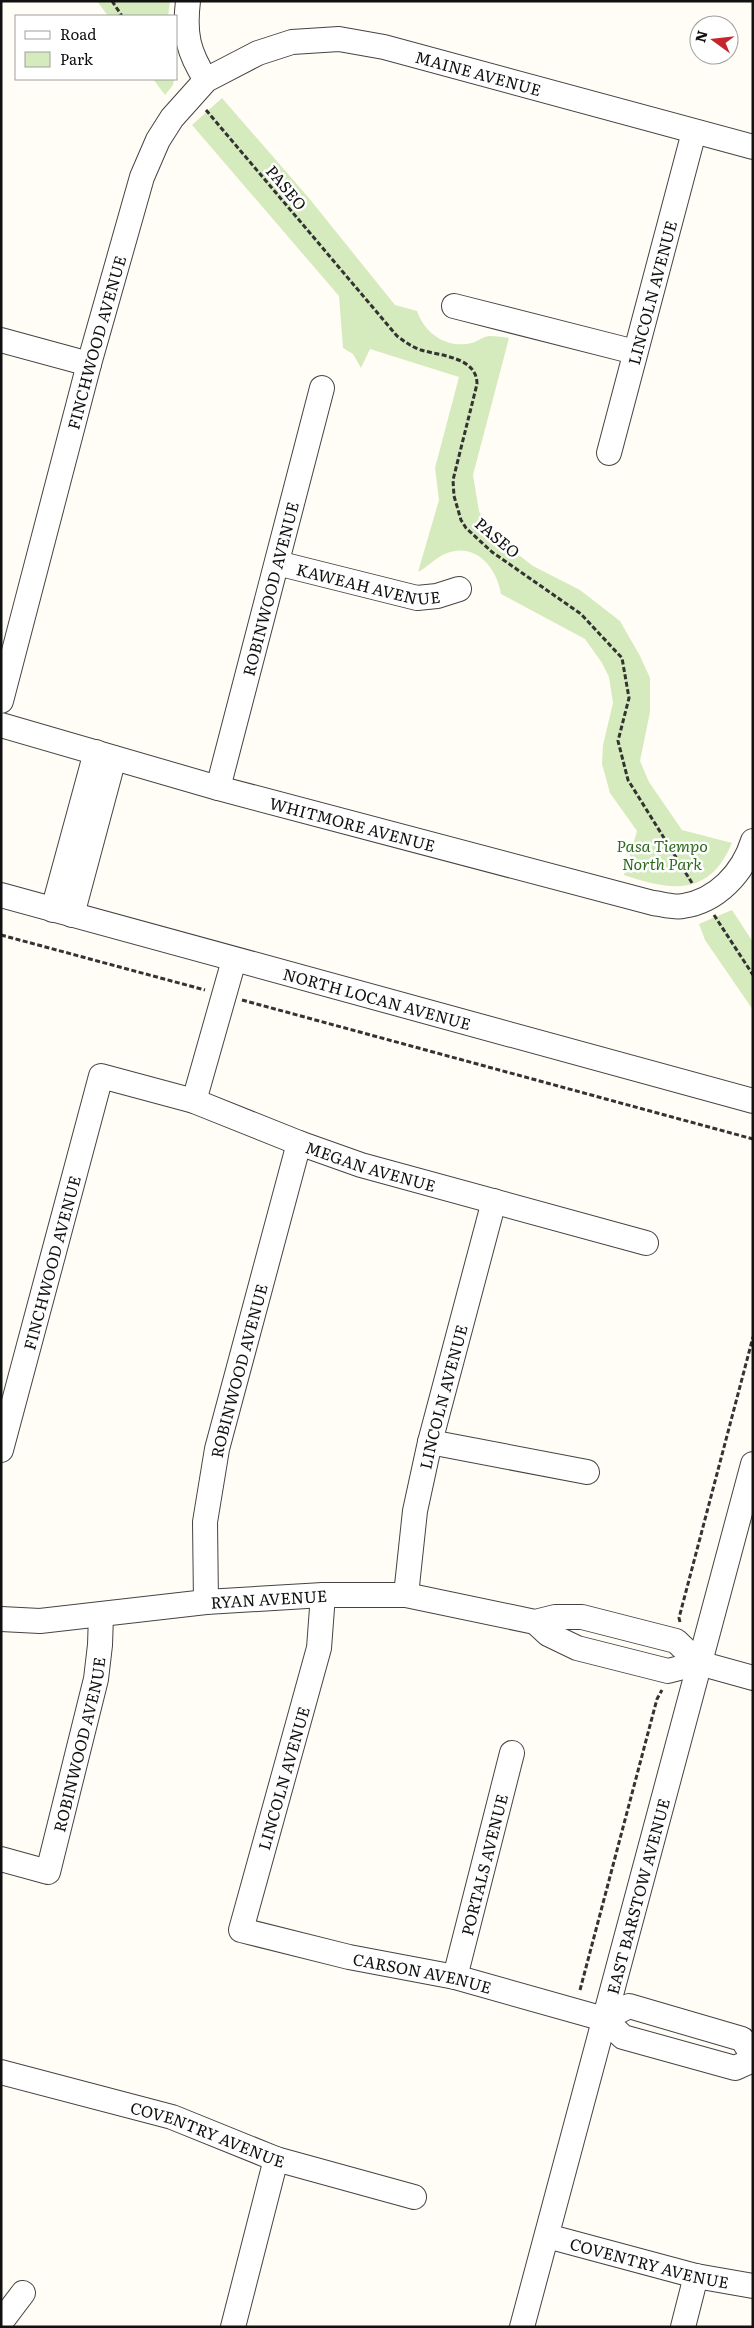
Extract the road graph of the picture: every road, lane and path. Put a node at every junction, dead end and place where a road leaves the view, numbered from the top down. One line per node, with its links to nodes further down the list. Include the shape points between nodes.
1 (112, 1): 3 (path)
2 (188, 1): 4 (street, via 186,32)
3 (121, 15)
4 (199, 87): 5 (street, MAINE AVENUE, via 258,53 292,42 340,40 384,47); 10 (street, FINCHWOOD AVENUE, via 158,140 142,177); 21 (path, PASEO, via 397,336 419,350 463,362 477,376 453,480 461,520 492,552 581,614 622,658 629,698 618,741 628,780)
5 (694, 132): 6 (street, MAINE AVENUE); 9 (street, LINCOLN AVENUE)
6 (753, 147)
7 (454, 306): 9 (street)
8 (1, 340): 10 (street)
9 (636, 352): 12 (street, LINCOLN AVENUE)
10 (89, 364): 15 (street, FINCHWOOD AVENUE)
11 (322, 388): 13 (street, ROBINWOOD AVENUE)
12 (609, 453)
13 (276, 563): 14 (street, KAWEAH AVENUE, via 417,598); 18 (street, ROBINWOOD AVENUE)
14 (459, 590)
15 (1, 701)
16 (1, 725): 17 (street, WHITMORE AVENUE)
17 (105, 755): 18 (street, WHITMORE AVENUE); 22 (street)
18 (218, 788): 21 (street, WHITMORE AVENUE, via 653,903 681,906)
19 (753, 841): 21 (street, via 734,878)
20 (1, 895): 22 (street, NORTH LOCAN AVENUE)
21 (705, 900): 25 (path, PASEO)
22 (63, 912): 24 (street, NORTH LOCAN AVENUE)
23 (1, 935): 26 (path)
24 (234, 960): 29 (street); 30 (street, NORTH LOCAN AVENUE)
25 (753, 975)
26 (200, 989)
27 (241, 1000): 31 (path)
28 (101, 1076): 29 (street, MEGAN AVENUE); 35 (street, FINCHWOOD AVENUE)
29 (194, 1101): 32 (street, MEGAN AVENUE)
30 (753, 1101)
31 (753, 1140)
32 (299, 1143): 33 (street, MEGAN AVENUE, via 361,1165); 42 (street, ROBINWOOD AVENUE, via 217,1449 205,1522)
33 (494, 1202): 34 (street, MEGAN AVENUE); 36 (street, LINCOLN AVENUE)
34 (646, 1243)
35 (7, 1408): 37 (street, FINCHWOOD AVENUE)
36 (430, 1442): 39 (street); 41 (street, LINCOLN AVENUE, via 415,1511)
37 (1, 1450)
38 (753, 1464): 46 (street, EAST BARSTOW AVENUE)
39 (587, 1472)
40 (323, 1595): 41 (street, RYAN AVENUE); 42 (street, RYAN AVENUE); 50 (street, LINCOLN AVENUE, via 319,1648)
41 (406, 1595): 45 (street, RYAN AVENUE)
42 (206, 1602): 43 (street, RYAN AVENUE)
43 (101, 1615): 44 (street, RYAN AVENUE, via 40,1621); 49 (street, ROBINWOOD AVENUE, via 96,1679 48,1872)
44 (1, 1618)
45 (534, 1622): 46 (street, RYAN AVENUE, via 548,1634 576,1648 668,1671); 46 (street, RYAN AVENUE, via 555,1617 582,1617 676,1641)
46 (699, 1663): 47 (street); 52 (street, EAST BARSTOW AVENUE)
47 (753, 1678)
48 (512, 1753): 51 (street, PORTALS AVENUE)
49 (1, 1859)
50 (241, 1930): 51 (street, CARSON AVENUE, via 349,1957)
51 (455, 1977): 52 (street, CARSON AVENUE)
52 (604, 2019): 53 (street, via 629,2006 742,2039); 54 (street, CARSON AVENUE, via 623,2037 735,2068); 58 (street, EAST BARSTOW AVENUE)
53 (753, 2056)
54 (753, 2060)
55 (1, 2072): 56 (street, COVENTRY AVENUE, via 172,2118)
56 (276, 2159): 57 (street, COVENTRY AVENUE); 63 (street)
57 (414, 2197)
58 (547, 2236): 59 (street, COVENTRY AVENUE); 64 (street, EAST BARSTOW AVENUE)
59 (696, 2276): 60 (street, COVENTRY AVENUE); 65 (street)
60 (753, 2286)
61 (23, 2293): 62 (street)
62 (1, 2322)
63 (233, 2327)
64 (522, 2327)
65 (683, 2327)

